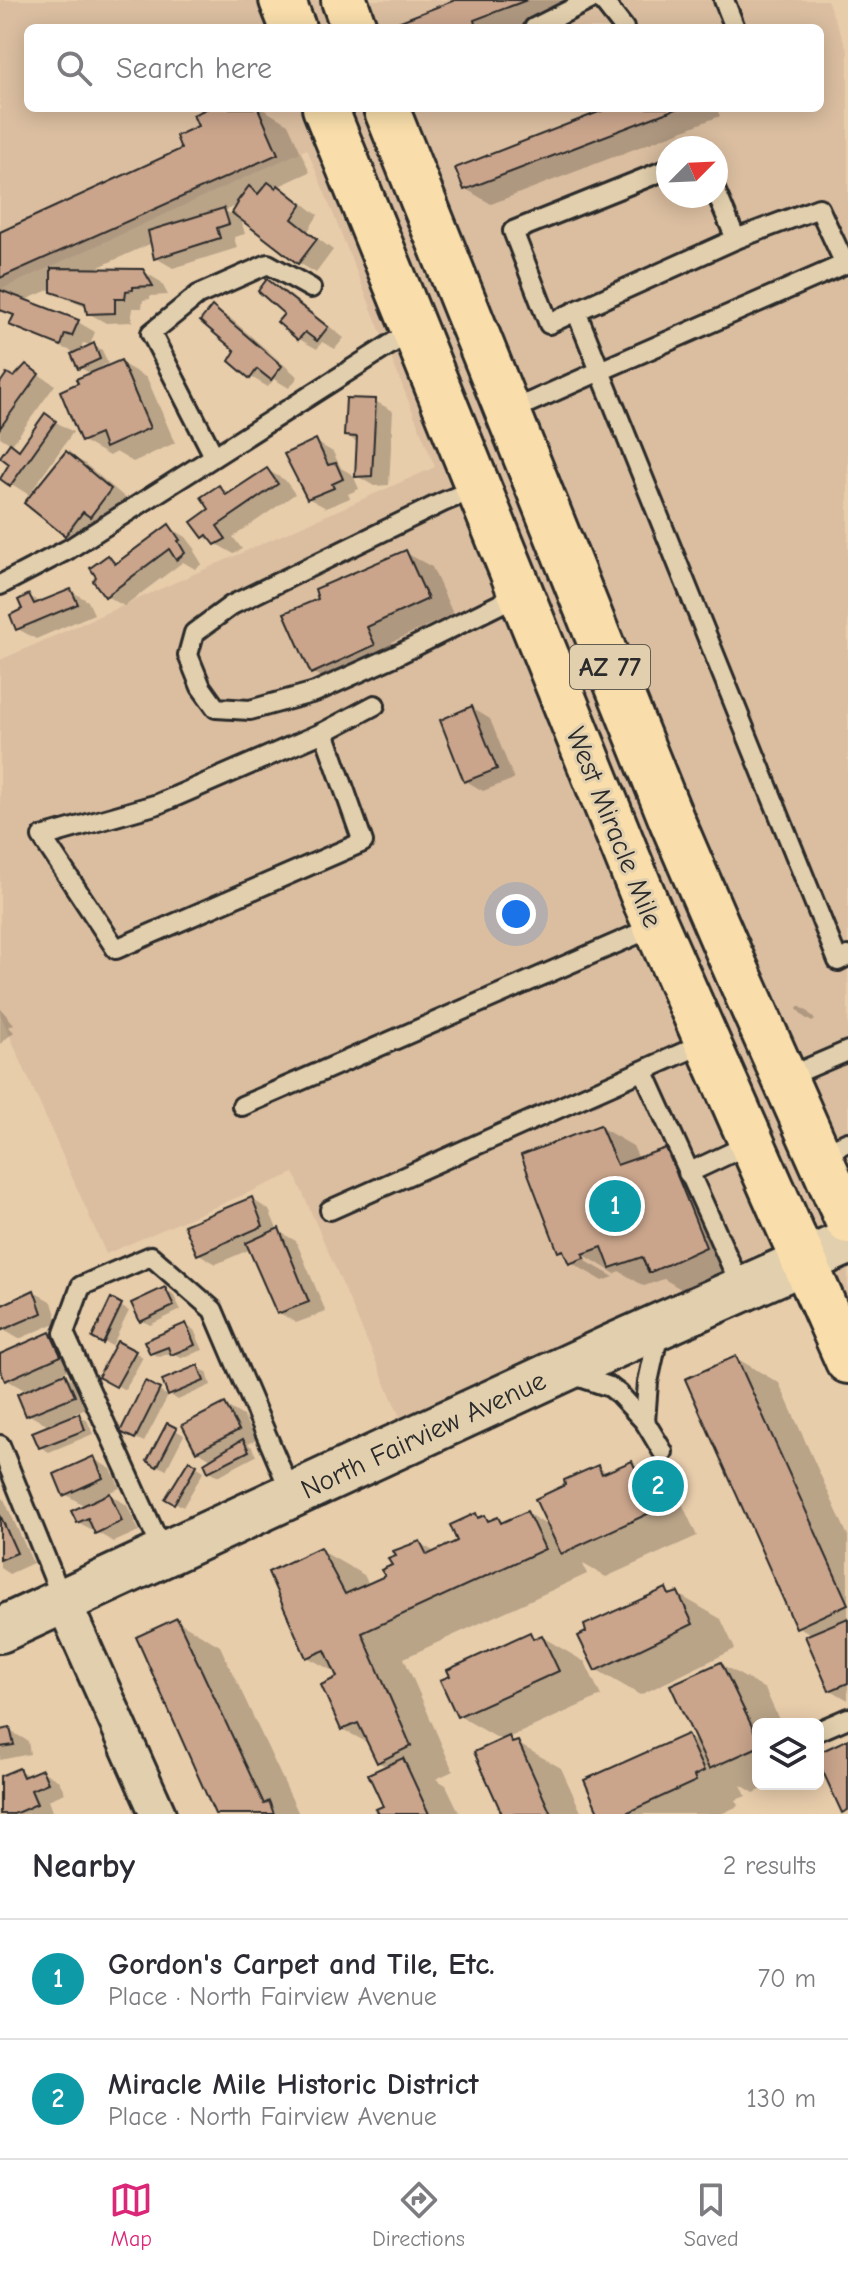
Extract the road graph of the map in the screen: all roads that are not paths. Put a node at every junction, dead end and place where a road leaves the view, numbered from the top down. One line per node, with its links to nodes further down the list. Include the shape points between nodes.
1 (282, 0): 6 (highway)
2 (344, 0): 7 (highway)
3 (590, 0): 8 (lane)
4 (602, 0): 9 (lane)
5 (724, 0): 10 (lane)
6 (291, 24)
7 (353, 24)
8 (542, 24)
9 (621, 24)
10 (733, 24)
11 (327, 112): 20 (highway, West Miracle Mile / AZ 77)
12 (350, 112): 22 (highway, via 457,372 481,401)
13 (388, 112): 22 (highway, West Miracle Mile / AZ 77)
14 (656, 174): 19 (lane, via 513,231 549,324)
15 (723, 208): 16 (lane)
16 (736, 239): 17 (lane, via 819,208); 19 (lane)
17 (846, 267): 21 (lane)
18 (311, 288): 23 (lane, via 268,264 198,295 151,333)
19 (576, 311): 21 (lane)
20 (413, 330): 23 (lane); 24 (highway, West Miracle Mile / AZ 77)
21 (600, 371): 22 (lane); 30 (lane, via 838,961)
22 (506, 408): 34 (highway, West Miracle Mile / AZ 77, via 682,846)
23 (214, 456): 25 (lane, via 69,549)
24 (477, 488): 26 (highway, West Miracle Mile / AZ 77); 26 (lane, via 232,605 194,633 188,655 216,708 250,710 302,695 395,656)
25 (0, 585)
26 (520, 594): 29 (highway, West Miracle Mile / AZ 77)
27 (375, 705): 28 (lane)
28 (324, 732): 28 (lane, via 363,842 116,949 42,837 158,804)
29 (656, 926): 31 (highway, West Miracle Mile / AZ 77); 35 (lane)
30 (848, 956)
31 (707, 1042): 33 (lane); 36 (highway, West Miracle Mile / AZ 77)
32 (848, 1051): 34 (lane)
33 (644, 1072): 38 (lane); 39 (lane)
34 (785, 1078): 37 (highway, West Miracle Mile / AZ 77)
35 (242, 1106)
36 (752, 1143): 38 (lane); 42 (highway, West Miracle Mile / AZ 77)
37 (833, 1149): 40 (highway, West Miracle Mile / AZ 77)
38 (688, 1173): 43 (lane)
39 (330, 1210)
40 (848, 1221)
41 (848, 1242): 42 (street, North Fairview Avenue)
42 (804, 1261): 43 (street, North Fairview Avenue); 45 (highway, West Miracle Mile / AZ 77)
43 (742, 1289): 44 (street, North Fairview Avenue)
44 (660, 1325): 46 (street, North Fairview Avenue); 47 (lane)
45 (848, 1361)
46 (561, 1370): 47 (lane, via 610,1387); 50 (street, North Fairview Avenue)
47 (645, 1422): 49 (lane)
48 (0, 1445): 52 (lane)
49 (663, 1452)
50 (292, 1495): 51 (street, North Fairview Avenue); 51 (lane, via 213,1310 151,1256 81,1286 64,1333)
51 (164, 1554): 52 (street, North Fairview Avenue)
52 (63, 1601): 53 (street, North Fairview Avenue); 56 (street)
53 (0, 1630)
54 (848, 1718): 55 (lane)
55 (824, 1728)
56 (158, 1814)

